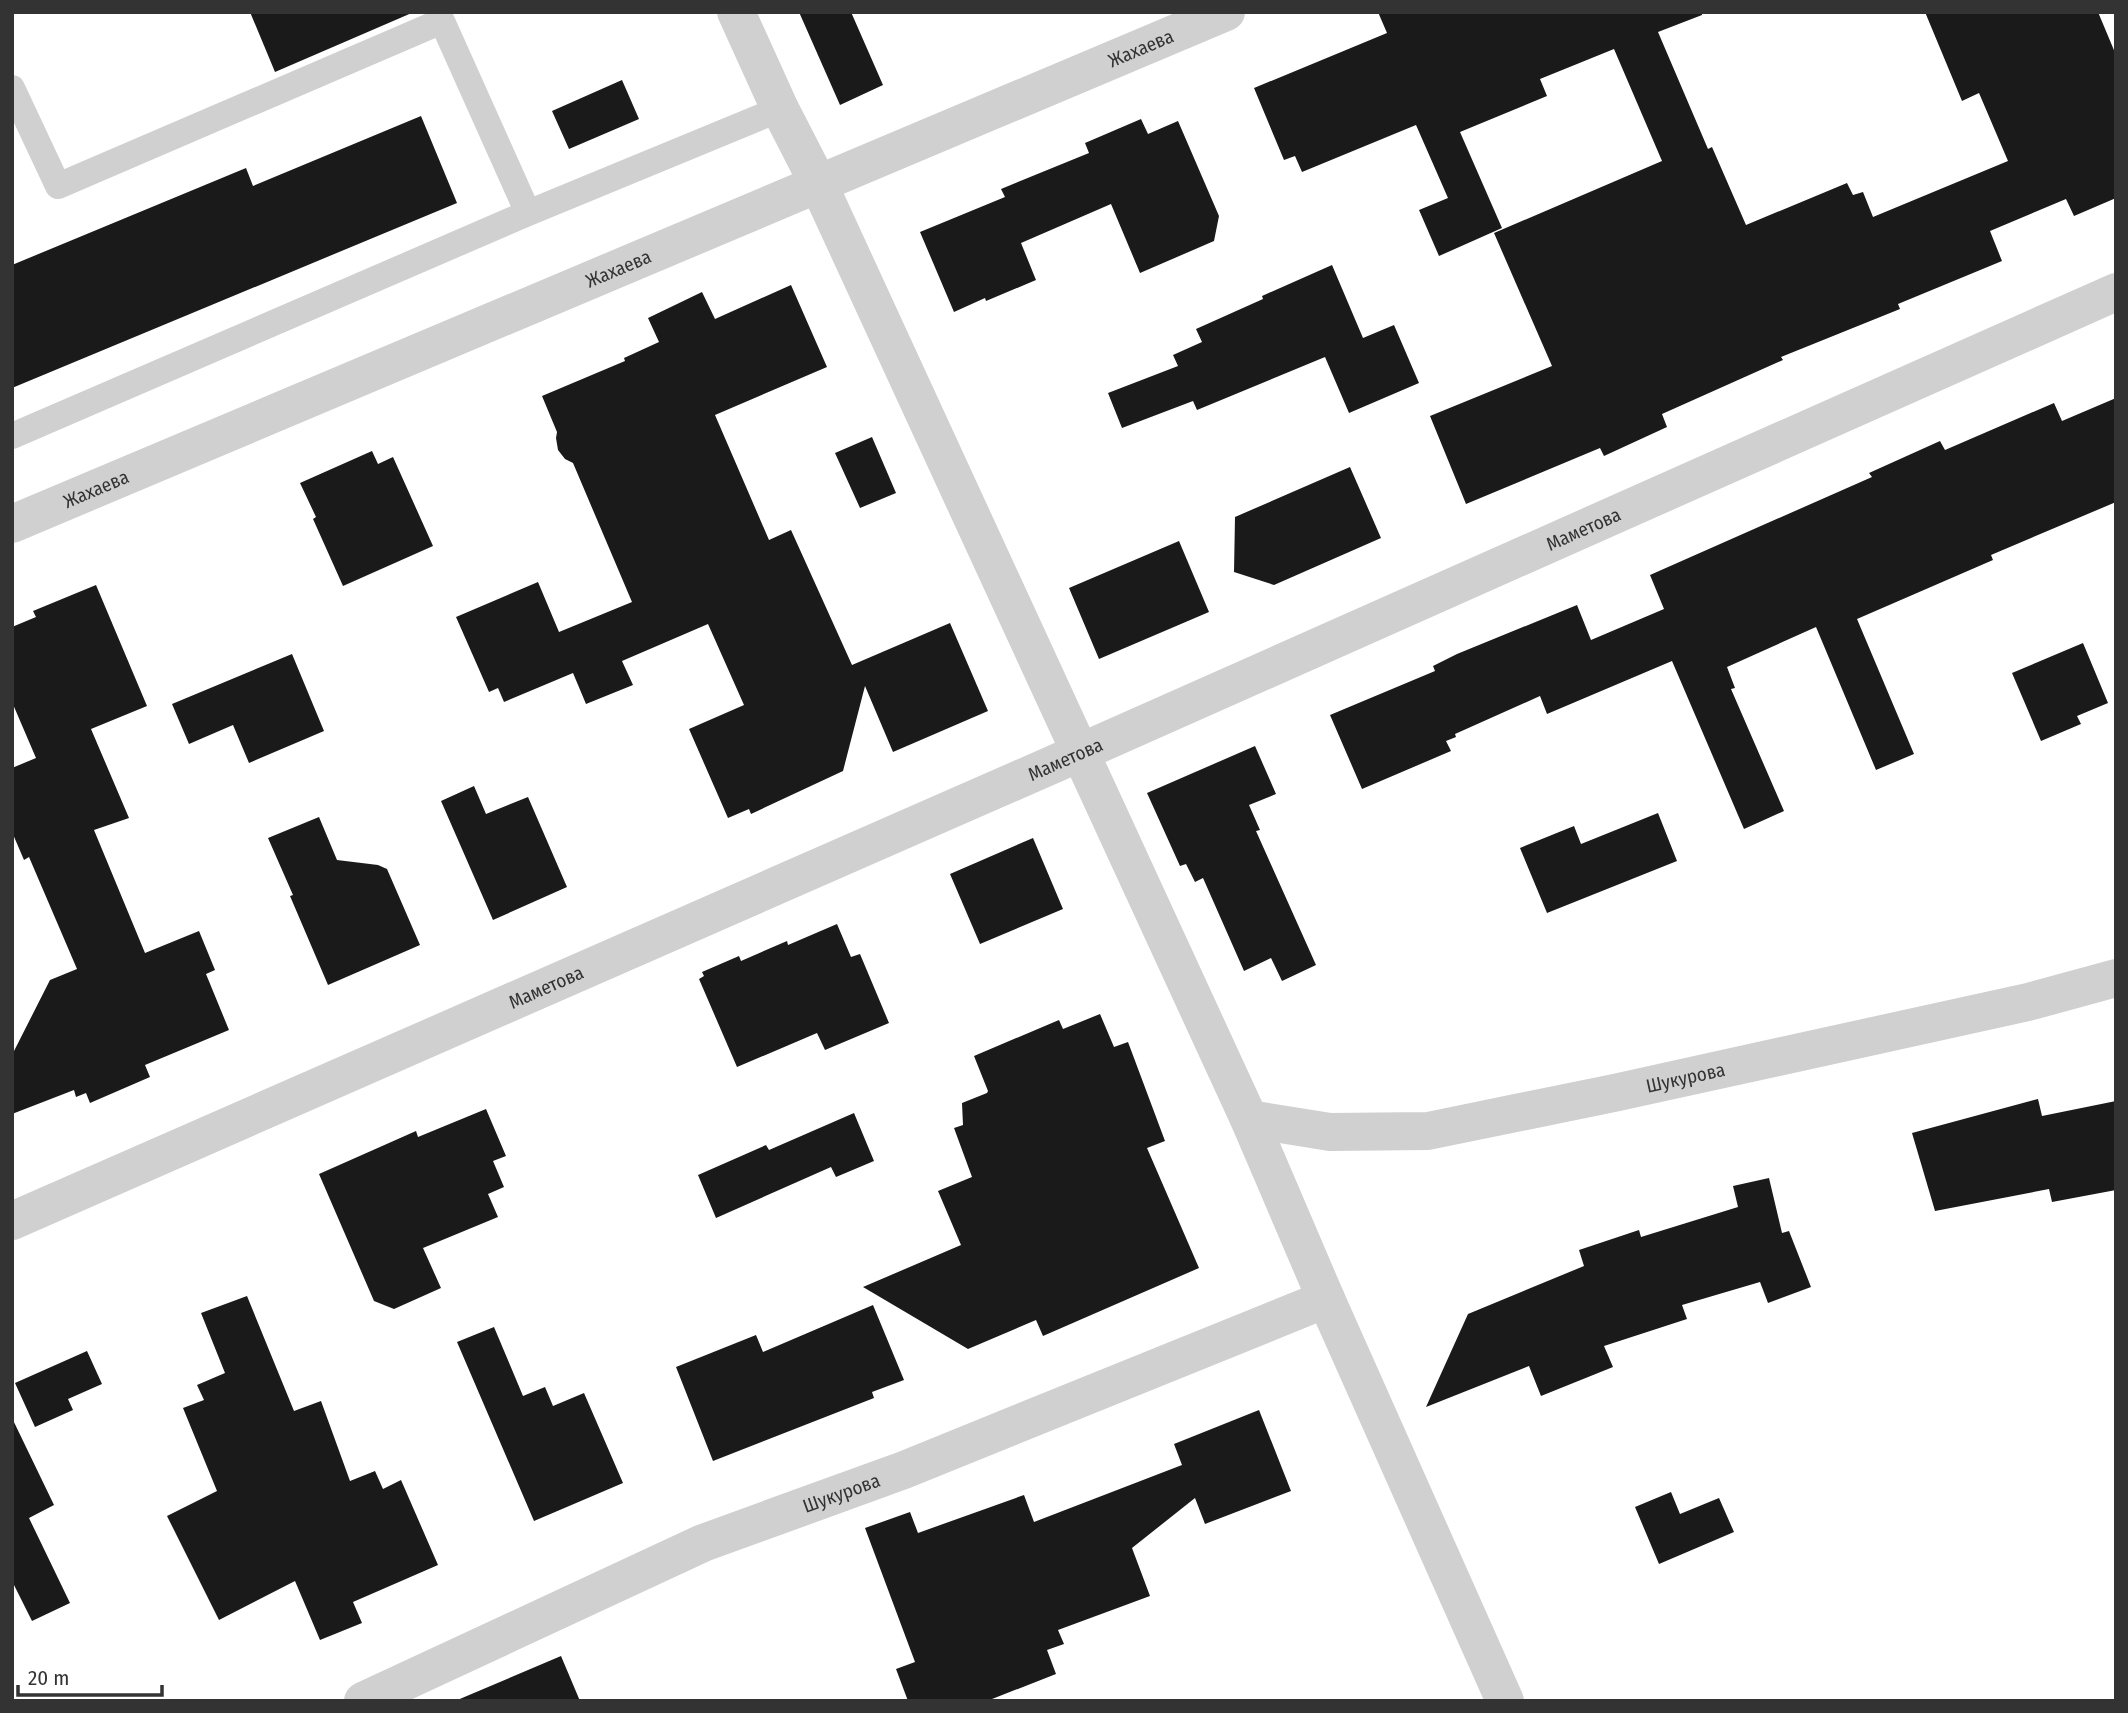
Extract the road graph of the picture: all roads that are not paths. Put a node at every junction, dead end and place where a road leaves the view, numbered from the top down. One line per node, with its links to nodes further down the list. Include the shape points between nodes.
1 (736, 12): 4 (street)
2 (1226, 12): 5 (street, Жахаева)
3 (12, 88): 6 (lane, via 58,186 442,20)
4 (779, 109): 5 (street); 6 (lane)
5 (818, 183): 9 (street, Жахаева); 10 (street)
6 (528, 213): 8 (lane)
7 (2116, 292): 10 (street, Маметова)
8 (12, 436)
9 (12, 524)
10 (1079, 753): 12 (street); 13 (street, Маметова)
11 (2116, 978): 12 (street, Шукурова, via 2028,1002 1428,1131 1330,1132)
12 (1249, 1119): 14 (street)
13 (12, 1220)
14 (1326, 1299): 15 (street); 16 (street, Шукурова, via 904,1470 702,1543)
15 (1503, 1699)
16 (363, 1701)

